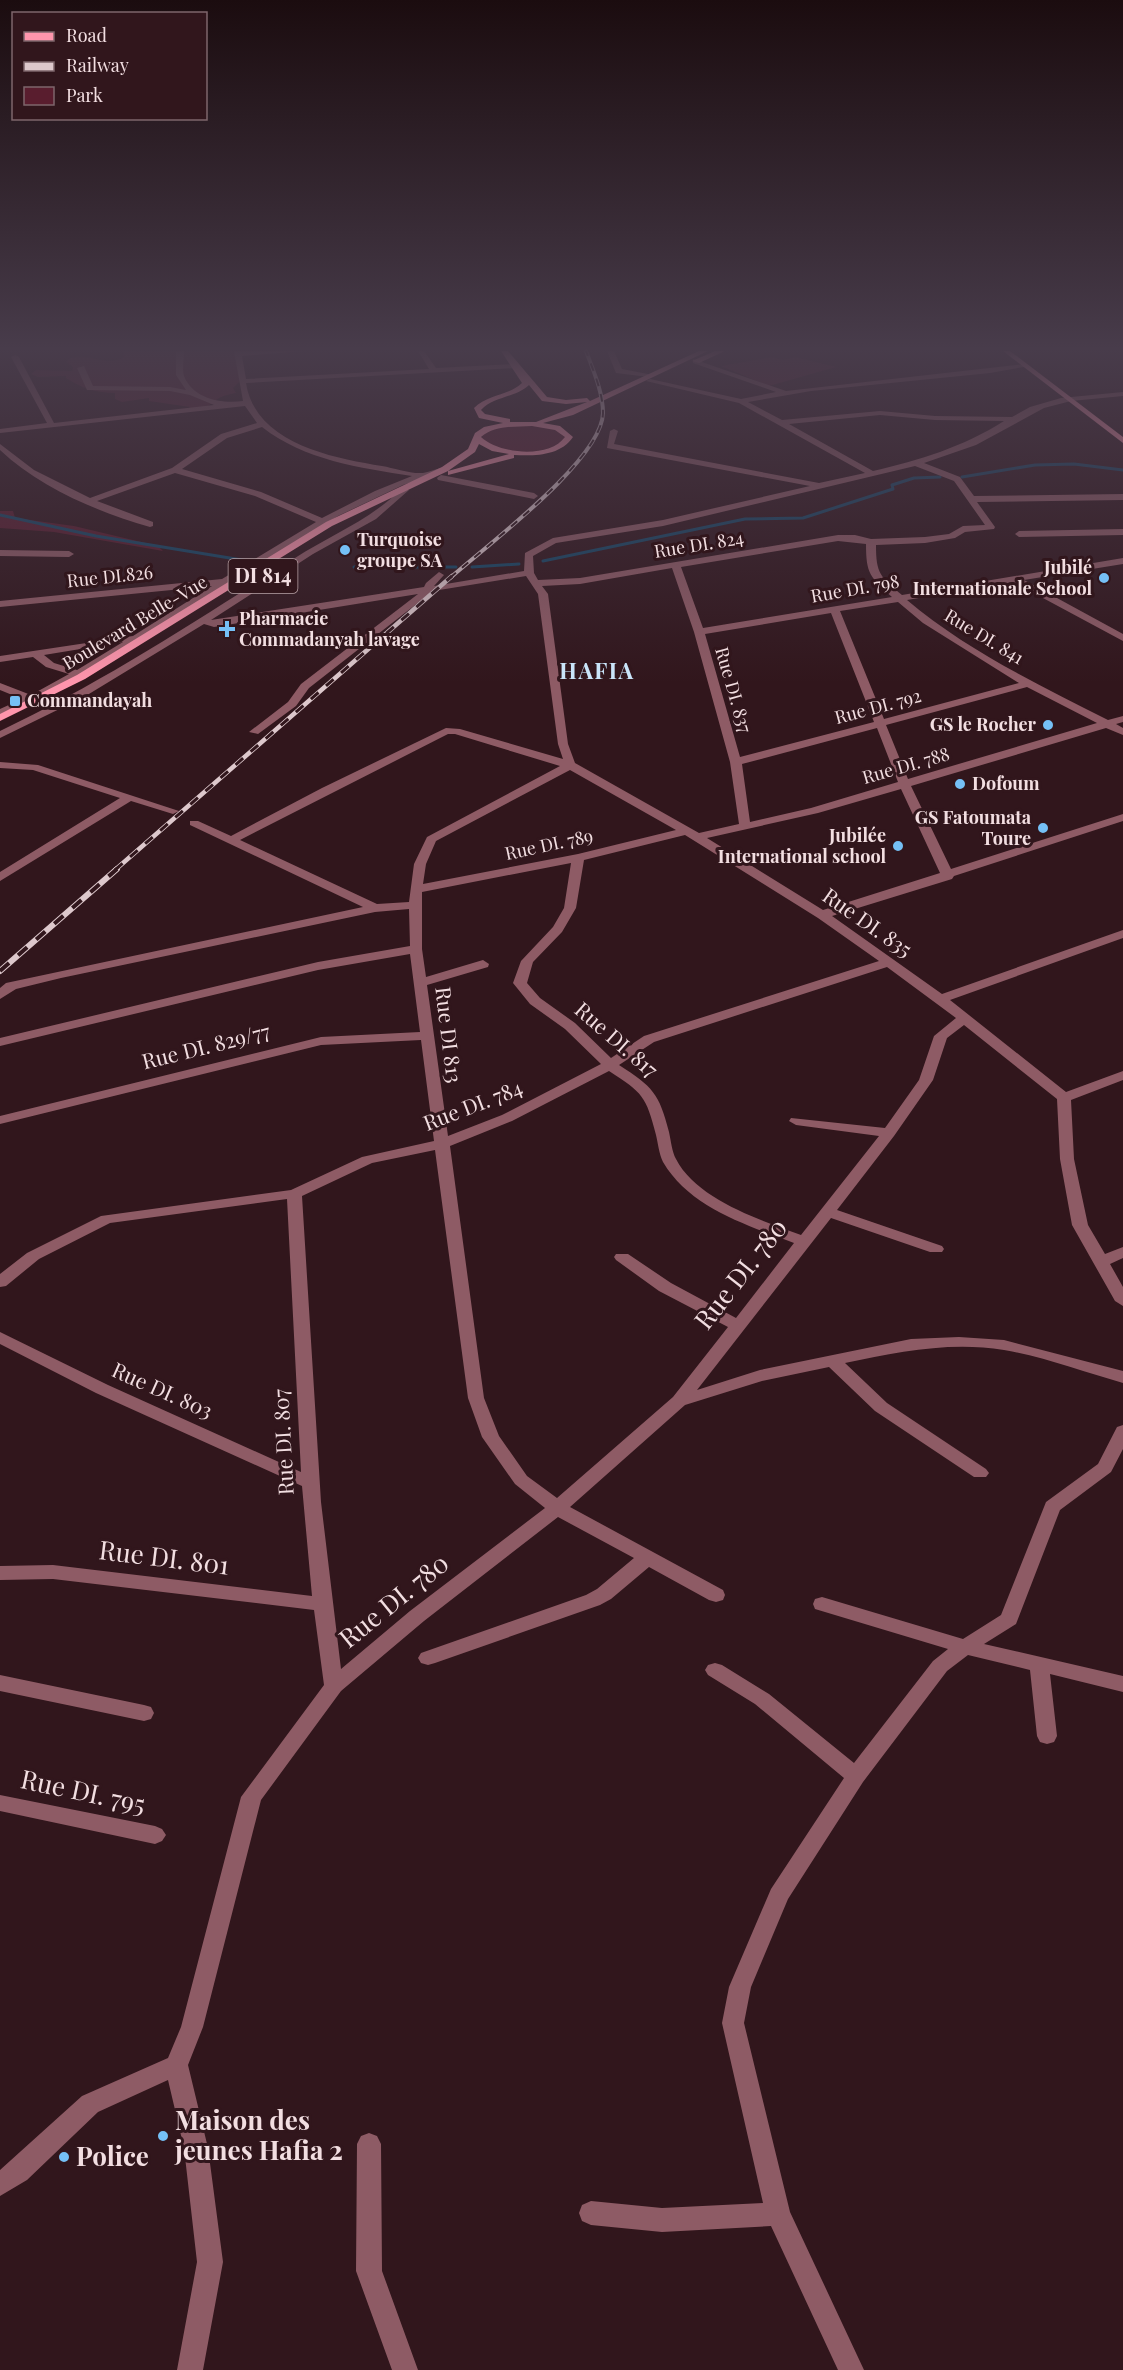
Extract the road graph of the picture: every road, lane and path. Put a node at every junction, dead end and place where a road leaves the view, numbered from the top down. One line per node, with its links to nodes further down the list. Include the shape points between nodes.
1 (17, 462): 19 (street)
2 (187, 462): 10 (street)
3 (355, 462): 13 (street)
4 (458, 462): 11 (main road, Boulevard Belle-Vue / DI 814)
5 (488, 462): 11 (main road, Boulevard Belle-Vue / DI 814)
6 (695, 462): 14 (street)
7 (850, 462): 12 (street)
8 (921, 462): 9 (street)
9 (916, 463): 12 (street); 18 (street, via 957,479)
10 (175, 470): 19 (street); 20 (street, via 258,494)
11 (443, 474): 13 (street, Boulevard Belle-Vue); 15 (main road, Boulevard Belle-Vue / DI 814); 16 (street); 49 (main road, Boulevard Belle-Vue / DI 814, via 329,524 81,677)
12 (873, 474): 14 (street)
13 (421, 475): 20 (street, Boulevard Belle-Vue)
14 (822, 485): 29 (street, via 663,523 553,541 528,555)
15 (405, 490): 38 (street, Boulevard Belle-Vue, via 393,504 336,535); 53 (main road, Boulevard Belle-Vue / DI 814, via 93,681)
16 (534, 496)
17 (1123, 497): 18 (street)
18 (973, 499): 24 (street, Rue DI. 824, via 991,527 963,529 952,536 925,540)
19 (91, 500): 21 (street)
20 (321, 521): 32 (street, Boulevard Belle-Vue)
21 (150, 525)
22 (1123, 532): 23 (street)
23 (1019, 534)
24 (868, 541): 28 (street, Rue DI. 824, via 837,538); 35 (street, Rue DI. 841, via 873,573)
25 (0, 553): 26 (street)
26 (69, 554)
27 (1123, 561): 31 (street, Rue DI. 798)
28 (676, 566): 33 (street, Rue DI. 824); 39 (street, Rue DI. 837)
29 (529, 573): 33 (street); 34 (street)
30 (439, 575): 34 (street)
31 (1014, 579): 35 (street, Rue DI. 798); 41 (street)
32 (222, 582): 36 (street, Rue DI.826); 40 (street, Boulevard Belle-Vue)
33 (537, 584): 59 (street, via 543,594 563,744)
34 (429, 590): 38 (street, via 214,624); 54 (street, via 305,686 292,704)
35 (896, 598): 37 (street, Rue DI. 798); 45 (street, Rue DI. 841)
36 (0, 604)
37 (835, 610): 39 (street, Rue DI. 798); 51 (street)
38 (202, 621): 56 (street, Boulevard Belle-Vue, via 74,699)
39 (699, 632): 57 (street, Rue DI. 837)
40 (142, 636): 42 (street); 44 (street, Boulevard Belle-Vue)
41 (1123, 638)
42 (35, 653): 43 (street); 44 (street, via 50,665)
43 (0, 658)
44 (76, 673): 47 (street, Boulevard Belle-Vue)
45 (1028, 684): 51 (street, Rue DI. 792); 52 (street, Rue DI. 841)
46 (0, 686): 47 (street)
47 (30, 698): 48 (street, Boulevard Belle-Vue)
48 (0, 713)
49 (0, 718)
50 (1123, 719): 52 (street, Rue DI. 788)
51 (881, 724): 57 (street, Rue DI. 792); 60 (street)
52 (1108, 724): 55 (street, Rue DI. 841); 60 (street, Rue DI. 788)
53 (0, 729)
54 (254, 732)
55 (1123, 732)
56 (0, 735)
57 (736, 762): 65 (street, Rue DI. 837)
58 (0, 765): 61 (street, via 34,767)
59 (570, 765): 66 (street, Rue DI. 835); 67 (street, Rue DI. 835, via 446,731); 71 (street, Rue DI 813, via 431,839 420,864)
60 (905, 785): 65 (street, Rue DI. 788); 69 (street)
61 (130, 797): 62 (street); 70 (street)
62 (173, 811)
63 (1123, 817): 69 (street)
64 (194, 823): 67 (street)
65 (745, 826): 66 (street, Rue DI. 788)
66 (692, 834): 68 (street, Rue DI. 789); 74 (street, Rue DI. 835)
67 (230, 841): 73 (street)
68 (578, 858): 71 (street, Rue DI. 789); 85 (street, Rue DI. 817, via 570,908 558,929 527,961 520,983 535,1001 570,1026)
69 (948, 876): 74 (street)
70 (0, 877)
71 (418, 889): 72 (street, Rue DI 813)
72 (416, 905): 73 (street); 76 (street, Rue DI 813)
73 (375, 908): 80 (street, via 21,983)
74 (822, 915): 77 (street, Rue DI. 835)
75 (1123, 934): 81 (street)
76 (416, 949): 79 (street, Rue DI 813); 84 (street, via 318,966)
77 (887, 963): 81 (street, Rue DI. 835); 85 (street, Rue DI. 784, via 649,1040)
78 (483, 964): 79 (street)
79 (420, 983): 83 (street, Rue DI 813)
80 (0, 995)
81 (940, 999): 82 (street, Rue DI. 835)
82 (963, 1018): 87 (street, Rue DI. 835); 90 (street, Rue DI. 780, via 941,1036 927,1080)
83 (426, 1036): 88 (street, Rue DI. 829/77, via 321,1041); 91 (street, Rue DI 813)
84 (0, 1042)
85 (610, 1065): 91 (street, Rue DI. 784, via 507,1118); 94 (street, Rue DI. 817, via 643,1087 655,1104 669,1160 691,1187 737,1216)
86 (1123, 1075): 87 (street)
87 (1064, 1098): 98 (street, via 1066,1159 1080,1225)
88 (0, 1120)
89 (796, 1121): 90 (street)
90 (889, 1133): 93 (street, Rue DI. 780)
91 (442, 1144): 92 (street, Rue DI. 784, via 367,1160); 109 (street, Rue DI 813, via 476,1398 491,1437 521,1480)
92 (294, 1194): 99 (street, Rue DI. 784, via 106,1219 33,1256); 108 (street, Rue DI. 807)
93 (826, 1211): 94 (street, Rue DI. 780); 95 (street)
94 (803, 1241): 101 (street, Rue DI. 780)
95 (936, 1249)
96 (1123, 1252): 98 (street)
97 (622, 1257): 101 (street, via 665,1287)
98 (1101, 1262): 100 (street)
99 (0, 1282)
100 (1123, 1301)
101 (737, 1325): 105 (street, Rue DI. 780)
102 (0, 1337): 108 (street, Rue DI. 803, via 102,1389)
103 (832, 1361): 104 (street, via 911,1344 959,1342 1004,1345); 105 (street, via 760,1376); 107 (street, via 881,1407)
104 (1123, 1377)
105 (679, 1401): 109 (street, Rue DI. 780)
106 (1123, 1431): 115 (street, via 1105,1468 1052,1506 1010,1619)
107 (980, 1473)
108 (308, 1482): 113 (street, Rue DI. 807)
109 (557, 1508): 110 (street, Rue DI 813); 121 (street, Rue DI. 780)
110 (648, 1557): 112 (street, Rue DI 813); 116 (street, via 604,1594)
111 (0, 1573): 113 (street, Rue DI. 801, via 53,1572)
112 (716, 1595)
113 (321, 1604): 121 (street, Rue DI. 807)
114 (822, 1604): 115 (street)
115 (965, 1647): 117 (street); 124 (street, via 940,1666)
116 (428, 1658)
117 (1039, 1664): 120 (street); 123 (street)
118 (715, 1670): 124 (street, via 762,1699)
119 (0, 1683): 122 (street)
120 (1123, 1684)
121 (334, 1686): 127 (street, Rue DI. 780, via 251,1797 192,2027)
122 (144, 1713)
123 (1047, 1736)
124 (856, 1776): 131 (street, via 779,1895 740,1987 733,2023)
125 (0, 1803): 126 (street, Rue DI. 795)
126 (155, 1835)
127 (176, 2065): 129 (street, via 90,2104); 132 (street, via 196,2148 210,2262)
128 (369, 2144): 133 (street, via 369,2271)
129 (0, 2184)
130 (591, 2213): 131 (street, via 662,2220)
131 (778, 2214): 134 (street)
132 (190, 2370)
133 (405, 2370)
134 (851, 2370)

